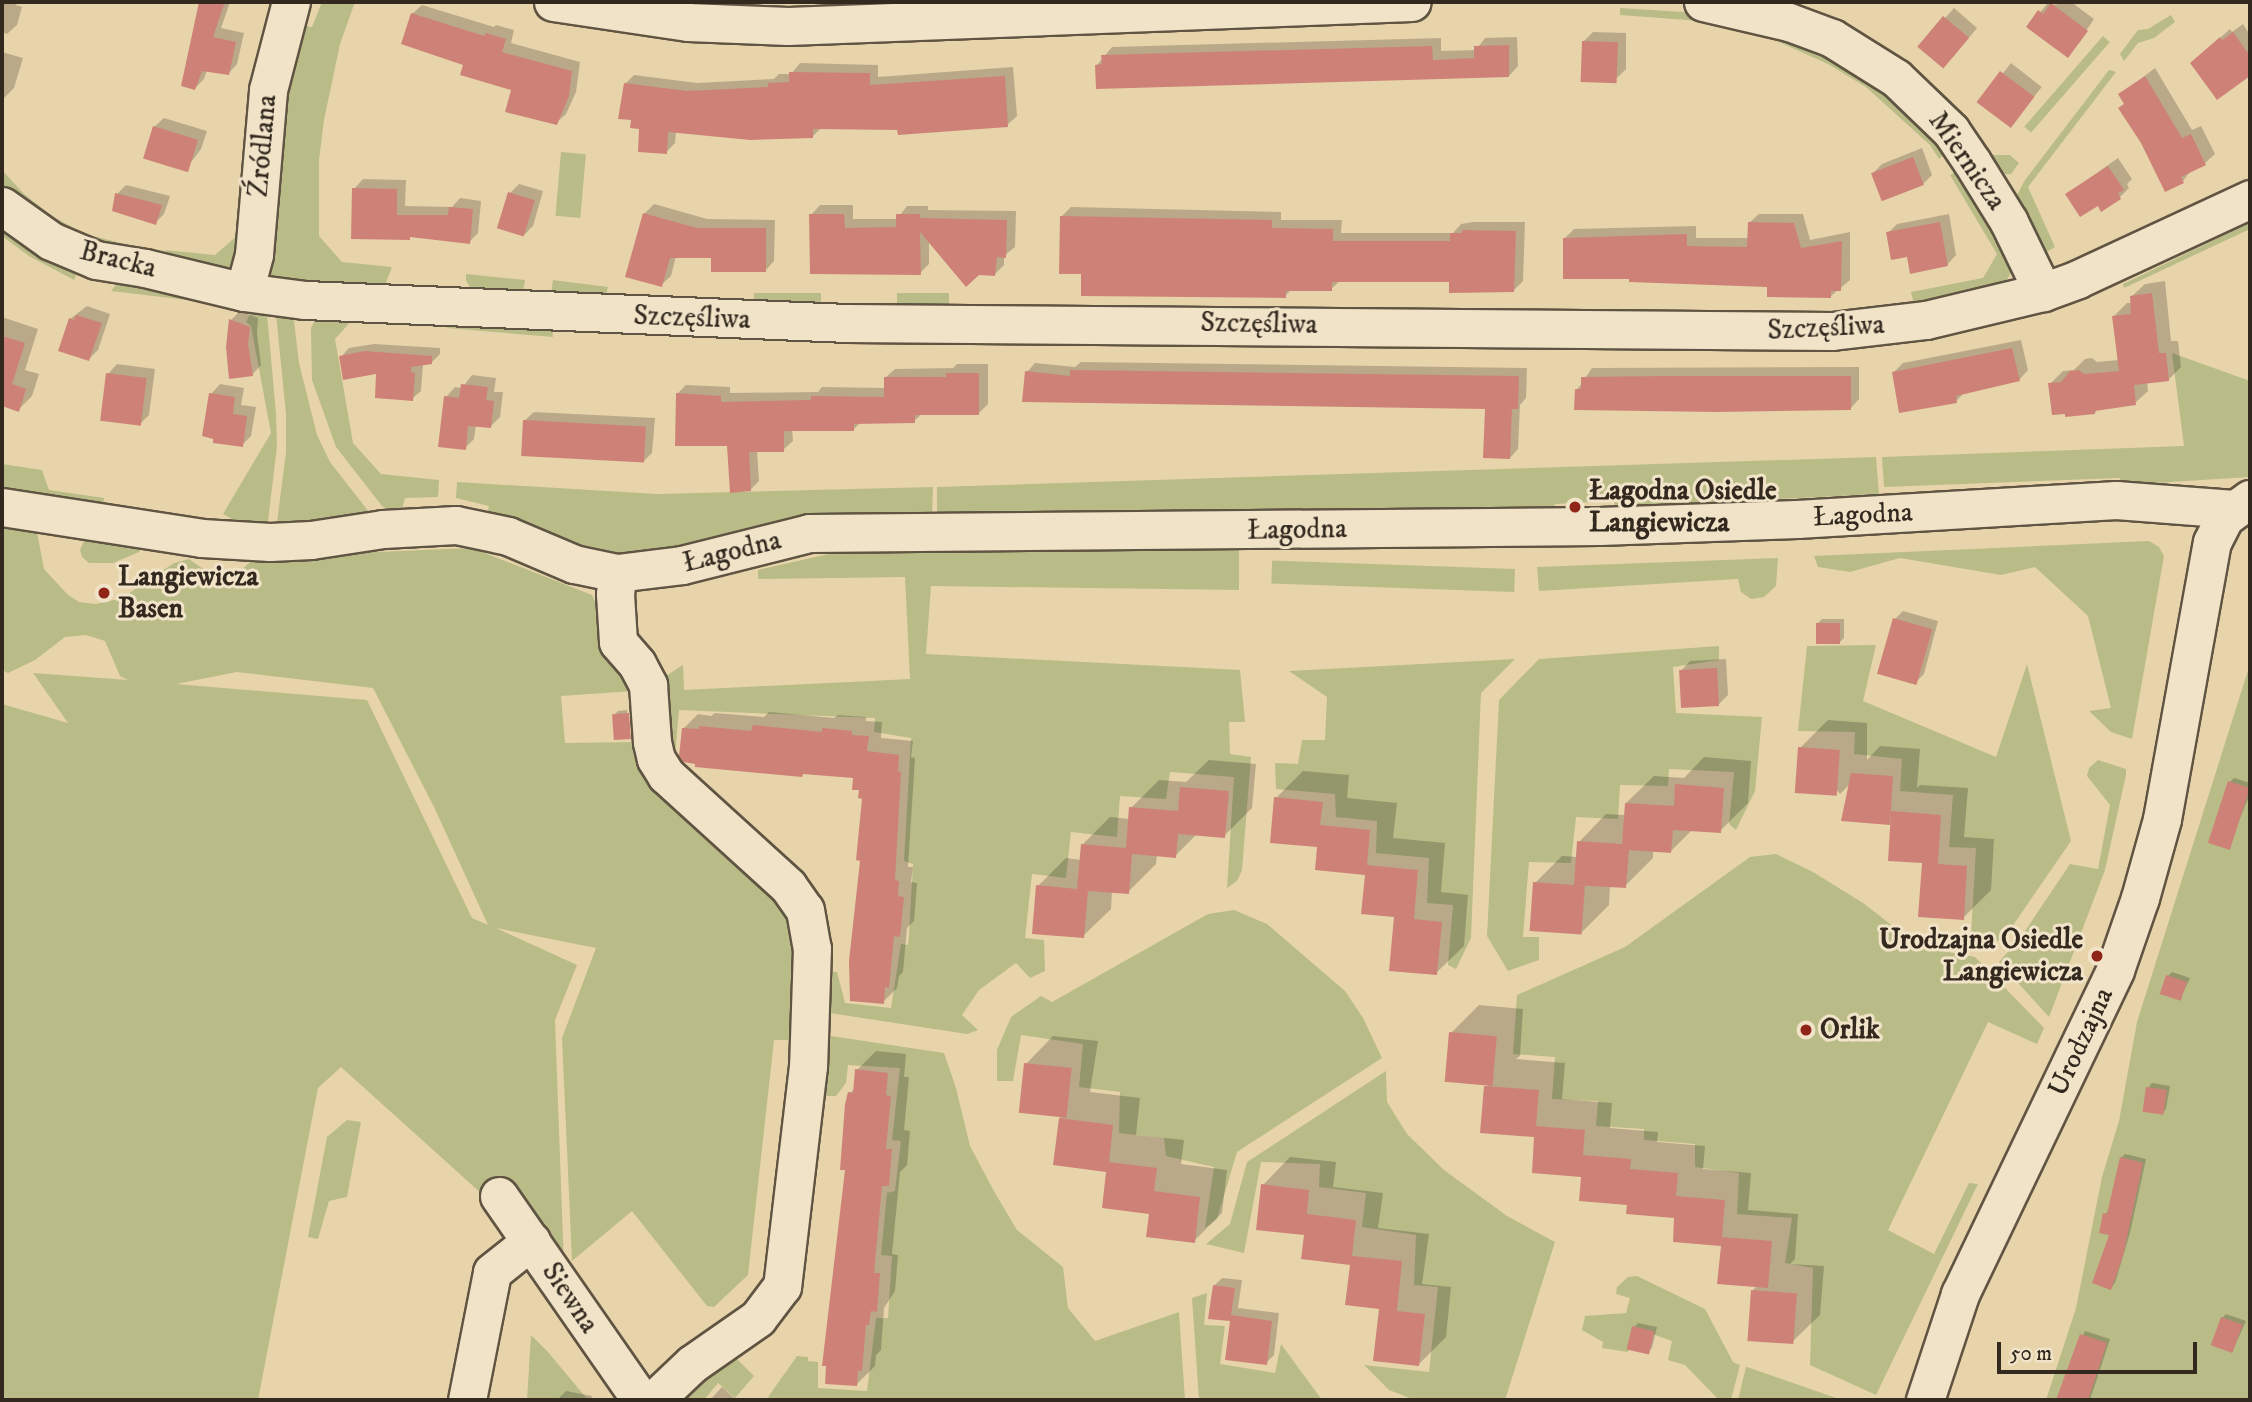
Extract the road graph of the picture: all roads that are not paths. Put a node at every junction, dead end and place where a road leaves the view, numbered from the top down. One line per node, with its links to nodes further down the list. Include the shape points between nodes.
1 (291, 2): 7 (street, Źródlana, via 266,101 254,254)
2 (553, 2): 3 (street, via 665,20 778,26)
3 (1412, 2)
4 (1703, 2): 8 (street, Miernicza, via 1778,18 1832,38 1896,78 1951,131 2009,222)
5 (2250, 199): 8 (street, Szczęśliwa)
6 (2, 206): 7 (street, Bracka, via 51,242 96,260)
7 (244, 292): 8 (street, Szczęśliwa, via 305,300 722,320 1697,331 1874,328)
8 (2043, 292)
9 (2242, 504): 11 (street, Łagodna, via 2116,500 1599,526 809,533 682,565); 17 (street, Urodzajna, via 2225,517 2212,542 2162,819 2115,970 1960,1294)
10 (2, 507): 11 (street, Łagodna, via 202,538 270,542 456,525 508,536 574,564)
11 (617, 573): 16 (street, via 618,642 637,663 648,685 656,759 666,775 788,886 805,910 812,948 808,1066 782,1286 758,1318 692,1364)
12 (499, 1196): 13 (street, Siewna)
13 (531, 1241): 14 (street, via 492,1272); 15 (street, Siewna)
14 (467, 1400)
15 (641, 1400)
16 (654, 1400)
17 (1925, 1400)

